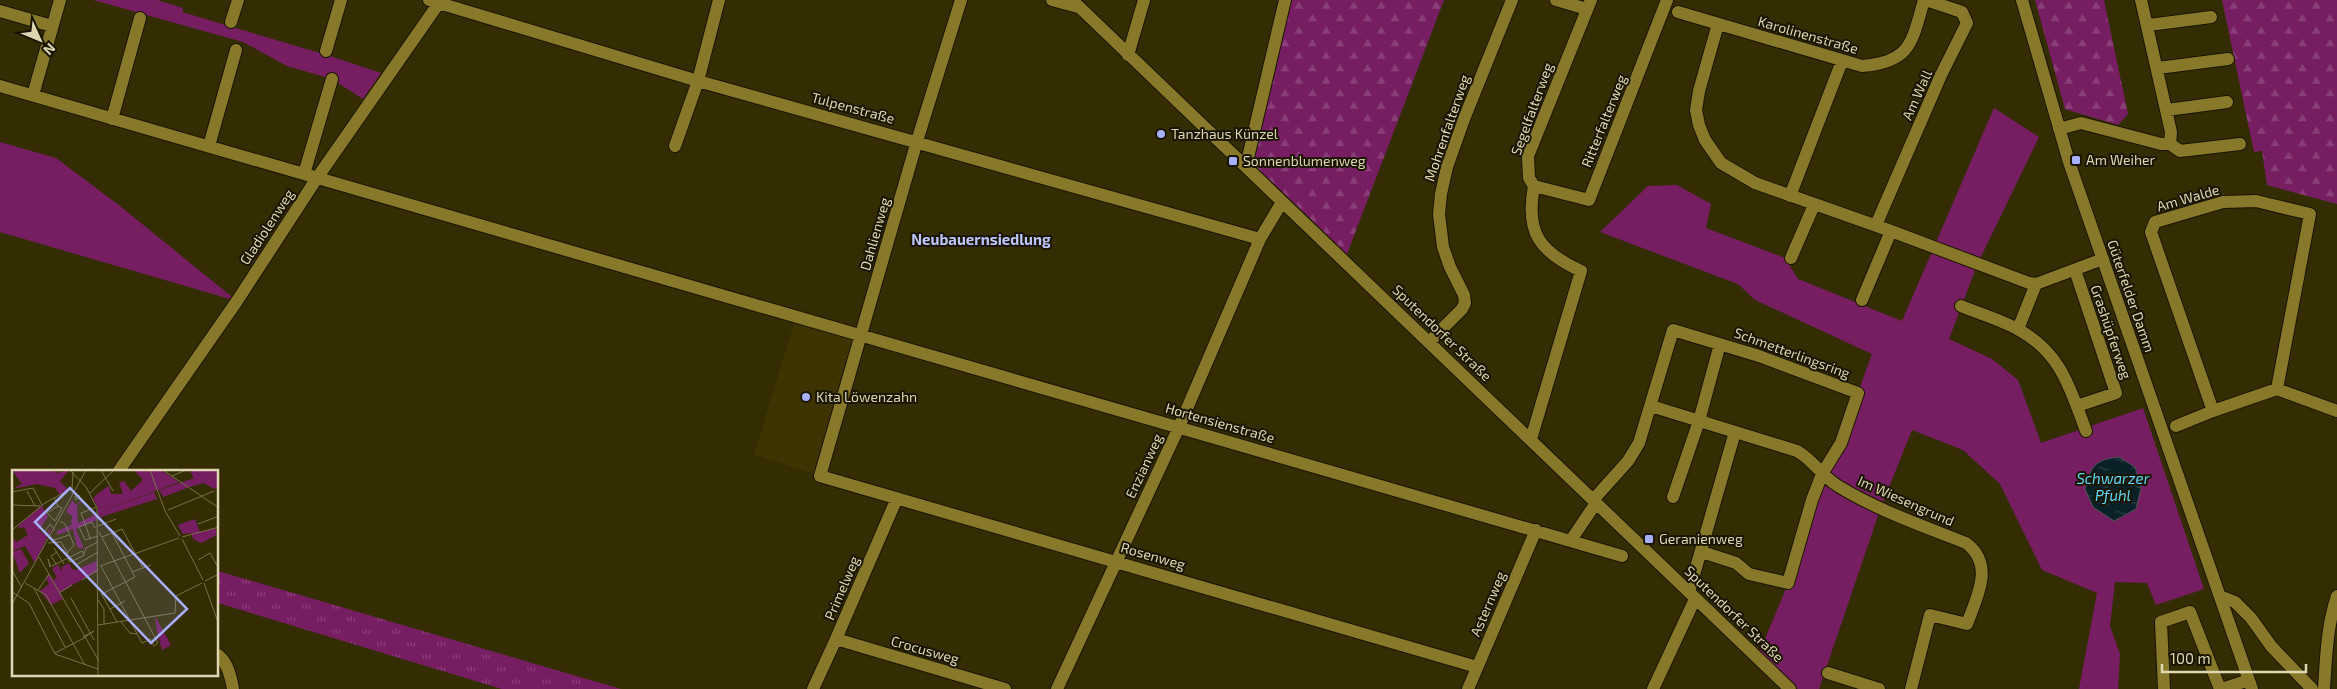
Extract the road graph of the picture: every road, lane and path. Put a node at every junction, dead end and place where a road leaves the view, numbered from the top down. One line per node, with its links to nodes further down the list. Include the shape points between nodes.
1 (60, 0): 25 (street)
2 (238, 0): 22 (street)
3 (341, 0): 27 (street)
4 (719, 0): 33 (street)
5 (961, 0): 40 (street, Dahlienweg)
6 (1052, 0): 16 (street)
7 (1144, 0): 28 (street)
8 (1285, 0): 45 (street)
9 (1512, 0): 63 (street, Mohrenfalterweg, via 1464,119 1440,194 1443,247 1465,303)
10 (1556, 0): 17 (street)
11 (1667, 0): 48 (street, Ritterfalterweg, via 1589,200)
12 (1925, 0): 30 (street, Karolinenstraße, via 1912,40 1900,55 1884,64 1862,66); 52 (street, Am Wall, via 1962,12 1967,23)
13 (2022, 0): 39 (street, Güterfelder Damm)
14 (2141, 0): 24 (street)
15 (436, 1): 33 (street, Tulpenstraße); 47 (street, Gladiolenweg)
16 (1076, 4): 28 (street, Sputendorfer Straße)
17 (1589, 4): 48 (street, Segelfalterweg, via 1528,156 1529,178)
18 (0, 11): 25 (street)
19 (1678, 12): 23 (street, Karolinenstraße)
20 (2212, 17): 24 (street)
21 (140, 18): 38 (street)
22 (231, 22)
23 (1718, 24): 30 (street, Karolinenstraße); 49 (street, via 1699,91 1696,110 1699,125 1721,163 1743,177)
24 (2149, 25): 31 (street)
25 (52, 26): 35 (street)
26 (236, 50): 43 (street)
27 (326, 51)
28 (1128, 54): 45 (street, Sputendorfer Straße)
29 (2228, 59): 31 (street)
30 (1842, 61): 49 (street)
31 (2158, 68): 37 (street)
32 (332, 80): 46 (street)
33 (698, 81): 40 (street, Tulpenstraße); 44 (street)
34 (0, 86): 35 (street, Hortensienstraße)
35 (33, 95): 38 (street, Hortensienstraße)
36 (2227, 102): 37 (street)
37 (2166, 110): 41 (street)
38 (112, 119): 43 (street, Hortensienstraße)
39 (2059, 130): 41 (street, via 2081,123); 56 (street, Güterfelder Damm)
40 (917, 141): 54 (street, Tulpenstraße); 62 (street, Dahlienweg)
41 (2170, 144): 42 (street, via 2180,151)
42 (2240, 144)
43 (209, 146): 46 (street, Hortensienstraße)
44 (675, 146)
45 (1246, 166): 50 (street, Sputendorfer Straße)
46 (304, 174): 47 (street, Hortensienstraße)
47 (317, 178): 62 (street, Hortensienstraße); 76 (street, Gladiolenweg, via 237,301)
48 (1534, 186): 75 (street, Segelfalterweg, via 1530,208 1534,233 1545,250 1581,271)
49 (1790, 196): 51 (street)
50 (1282, 202): 54 (street, Enzianweg); 63 (street, Sputendorfer Straße)
51 (1814, 205): 52 (street); 55 (street)
52 (1876, 225): 53 (street)
53 (1891, 231): 58 (street); 59 (street)
54 (1260, 239): 71 (street, Enzianweg)
55 (1791, 258)
56 (2104, 259): 57 (street); 89 (street, Güterfelder Damm)
57 (2075, 270): 58 (street); 67 (street, Grashüpferweg, via 2116,393)
58 (2036, 284): 61 (street)
59 (1862, 300)
60 (1961, 306): 61 (street)
61 (2018, 329): 67 (street, via 2042,345 2056,361)
62 (861, 336): 71 (street, Hortensienstraße); 78 (street, Dahlienweg)
63 (1429, 342): 75 (street, Sputendorfer Straße)
64 (1720, 344): 66 (street, Schmetterlingsring, via 1673,330); 70 (street); 77 (street, Schmetterlingsring, via 1858,393 1841,443)
65 (2277, 389): 68 (street); 68 (street, Am Walde, via 2310,214 2256,201 2223,202 2155,222 2151,232); 69 (street)
66 (1650, 406): 70 (street, Im Wiesengrund); 81 (street, Schmetterlingsring, via 1634,452)
67 (2076, 406): 73 (street)
68 (2213, 411): 72 (street)
69 (2337, 411)
70 (1699, 421): 74 (street, Im Wiesengrund); 80 (street)
71 (1179, 426): 82 (street, Hortensienstraße); 86 (street, Enzianweg)
72 (2176, 426)
73 (2086, 431)
74 (1735, 432): 77 (street, Im Wiesengrund, via 1797,450); 84 (street)
75 (1531, 439): 81 (street, Sputendorfer Straße)
76 (119, 470)
77 (1822, 474): 84 (street, Schmetterlingsring, via 1788,584 1749,574 1736,563); 103 (street, Im Wiesengrund, via 1849,493 1966,544 1980,558 1982,574 1967,624 1930,616)
78 (820, 476): 79 (street, Rosenweg)
79 (897, 498): 86 (street, Rosenweg); 90 (street, Primelweg)
80 (1673, 498)
81 (1594, 501): 83 (street); 87 (street, Sputendorfer Straße)
82 (1536, 530): 83 (street, Hortensienstraße); 92 (street, Asternweg)
83 (1571, 540): 85 (street, Hortensienstraße)
84 (1702, 552): 87 (street)
85 (1622, 556)
86 (1116, 561): 92 (street, Rosenweg); 98 (street, Enzianweg)
87 (1692, 595): 100 (street); 101 (street, Sputendorfer Straße)
88 (2337, 596): 107 (street, via 2327,644)
89 (2221, 599): 94 (street, Güterfelder Damm); 106 (street, via 2236,602 2271,646)
90 (836, 639): 96 (street, Primelweg); 97 (street, Crocusweg)
91 (219, 656): 95 (street, via 231,676)
92 (1477, 667): 99 (street, Asternweg)
93 (1828, 674): 102 (street)
94 (2250, 684): 105 (street)
95 (233, 689)
96 (813, 689)
97 (1005, 689)
98 (1057, 689)
99 (1468, 689)
100 (1653, 689)
101 (1790, 689)
102 (1879, 689)
103 (1911, 689)
104 (2164, 689): 105 (street, via 2161,622 2190,612)
105 (2221, 689)
106 (2312, 689)
107 (2324, 689)

